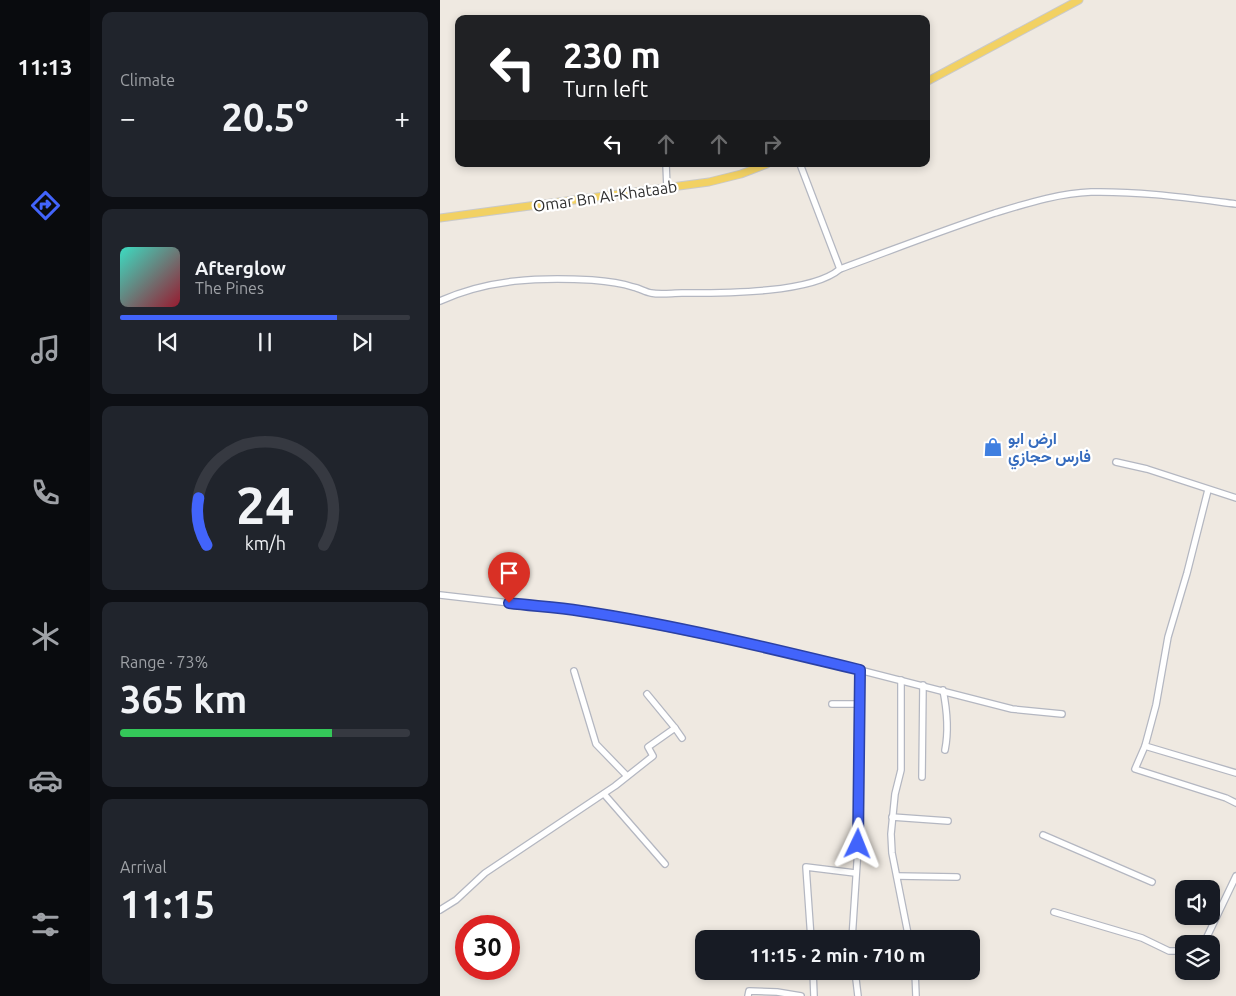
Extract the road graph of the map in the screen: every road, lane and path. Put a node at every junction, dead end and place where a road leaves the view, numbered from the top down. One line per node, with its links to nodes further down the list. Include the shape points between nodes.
1 (1079, 0): 2 (main road)
2 (930, 80)
3 (666, 167): 6 (street)
4 (758, 167): 6 (main road, Omar Bn Al-Khataab, via 723,178)
5 (801, 167): 9 (street)
6 (667, 188): 8 (main road, Omar Bn Al-Khataab)
7 (1236, 204): 9 (street, via 1150,193 1090,192 1061,196 962,223)
8 (440, 218)
9 (840, 269): 10 (street, via 832,276 788,288 652,293 633,286 595,280 545,279 486,285)
10 (440, 301)
11 (1116, 462): 12 (street)
12 (1208, 490): 13 (street); 26 (street, via 1168,637 1156,705)
13 (1236, 498)
14 (440, 595): 15 (street, via 580,610)
15 (860, 670): 17 (street); 22 (street)
16 (574, 671): 29 (street, via 596,744)
17 (901, 680): 18 (street); 33 (street, via 901,770)
18 (923, 685): 19 (street); 30 (street)
19 (943, 690): 23 (street, via 1012,709); 27 (street, via 948,736)
20 (647, 694): 24 (street)
21 (832, 704): 22 (street)
22 (859, 704): 37 (street, via 859,833)
23 (1062, 714)
24 (675, 728): 25 (street); 29 (street, via 648,747 653,756)
25 (682, 738)
26 (1144, 746): 28 (street); 32 (street, via 1135,769)
27 (945, 750)
28 (1236, 773)
29 (626, 776): 31 (street)
30 (922, 777)
31 (604, 794): 36 (street); 42 (street, via 485,873)
32 (1236, 803)
33 (892, 817): 34 (street); 38 (street, via 892,852)
34 (948, 821)
35 (1044, 835): 41 (street)
36 (665, 864)
37 (855, 873): 44 (street, via 806,867); 45 (street)
38 (897, 876): 40 (street); 46 (street)
39 (1236, 876): 47 (street)
40 (957, 877)
41 (1152, 882)
42 (440, 910)
43 (1054, 912): 48 (street)
44 (810, 930)
45 (852, 930)
46 (907, 930)
47 (1208, 935)
48 (1175, 951)
49 (813, 980): 54 (street)
50 (856, 980): 55 (street)
51 (915, 980): 56 (street)
52 (748, 996): 53 (street, via 750,991)
53 (801, 996)
54 (814, 996)
55 (858, 996)
56 (916, 996)

